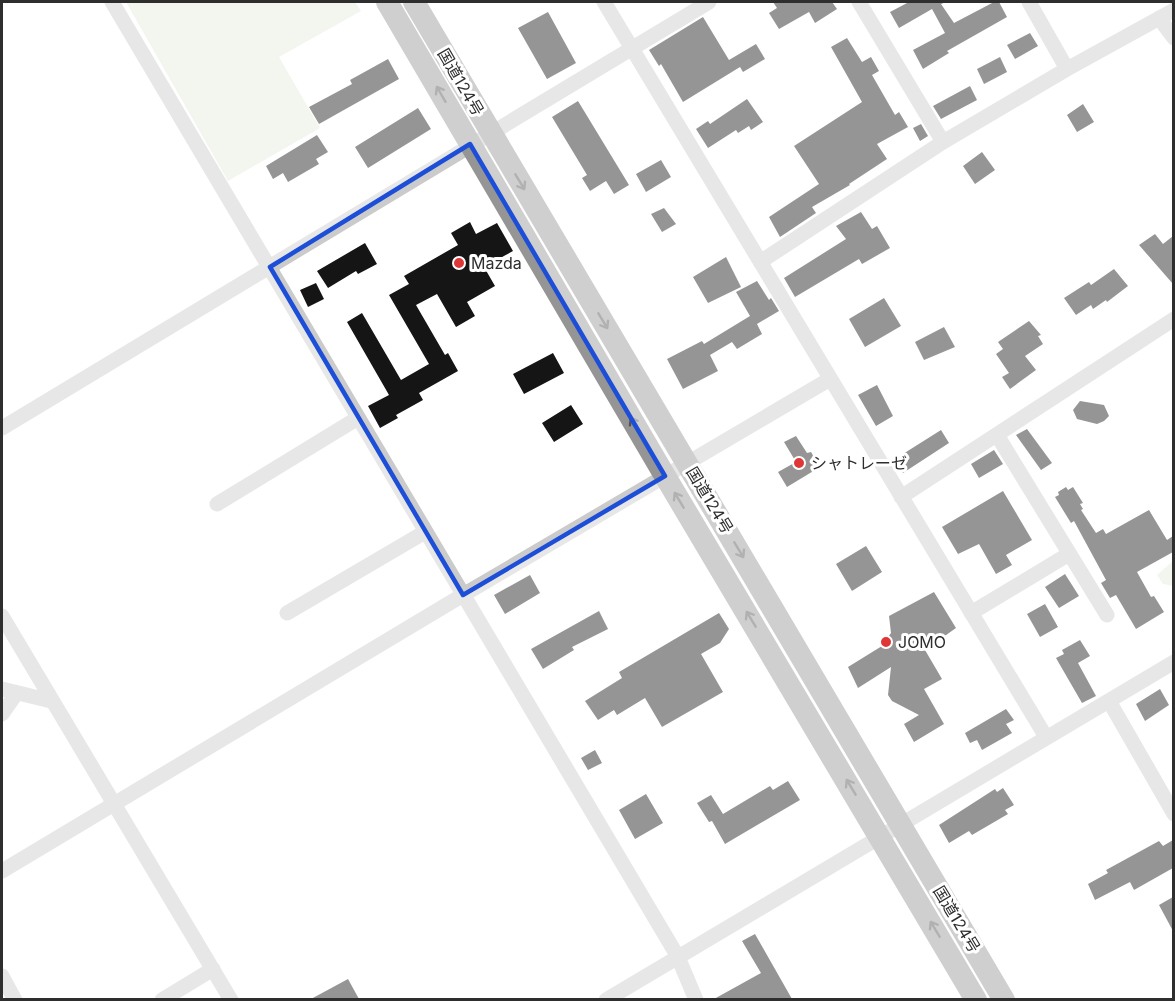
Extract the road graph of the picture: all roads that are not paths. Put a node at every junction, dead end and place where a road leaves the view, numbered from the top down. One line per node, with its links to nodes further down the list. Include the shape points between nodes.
1 (112, 2): 17 (street)
2 (387, 2): 15 (highway, 国道124号, one-way to 2)
3 (414, 2): 13 (highway, 国道124号)
4 (604, 2): 11 (street)
5 (709, 2): 11 (street)
6 (859, 2): 14 (street)
7 (1034, 3): 12 (street)
8 (1173, 10): 9 (street)
9 (1159, 18): 10 (street); 12 (street)
10 (1173, 38)
11 (632, 47): 13 (street); 16 (street)
12 (1067, 69): 14 (street)
13 (490, 132): 15 (street); 23 (highway, 国道124号, one-way to 23)
14 (943, 142): 16 (street)
15 (470, 144): 17 (street); 24 (highway, 国道124号, one-way to 15)
16 (760, 262): 19 (street)
17 (270, 267): 20 (street); 21 (street)
18 (1173, 319): 22 (street)
19 (830, 379): 23 (street); 25 (street)
20 (358, 418): 26 (street); 27 (street)
21 (2, 428)
22 (997, 435): 25 (street); 28 (street)
23 (688, 463): 24 (street); 42 (highway, 国道124号, one-way to 42)
24 (665, 476): 29 (street); 43 (highway, 国道124号, one-way to 24)
25 (901, 497): 31 (street)
26 (217, 504)
27 (425, 532): 29 (street); 30 (street)
28 (1068, 554): 31 (street); 32 (street)
29 (463, 595): 40 (street); 45 (street)
30 (287, 613)
31 (971, 613): 39 (street)
32 (1107, 615)
33 (2, 616): 36 (street)
34 (1173, 662): 37 (street)
35 (9, 692): 36 (street); 38 (street)
36 (51, 701): 40 (street)
37 (1109, 701): 39 (street); 41 (street)
38 (2, 714)
39 (1046, 737): 42 (street)
40 (114, 803): 44 (street); 46 (street)
41 (1172, 810)
42 (901, 825): 43 (street); 54 (highway, 国道124号)
43 (881, 837): 45 (street); 53 (highway, 国道124号, one-way to 43)
44 (2, 871)
45 (678, 957): 51 (street); 52 (street)
46 (213, 969): 49 (street); 50 (street)
47 (2, 976): 48 (street)
48 (15, 999)
49 (162, 999)
50 (231, 999)
51 (606, 999)
52 (696, 999)
53 (976, 999)
54 (1005, 999)

